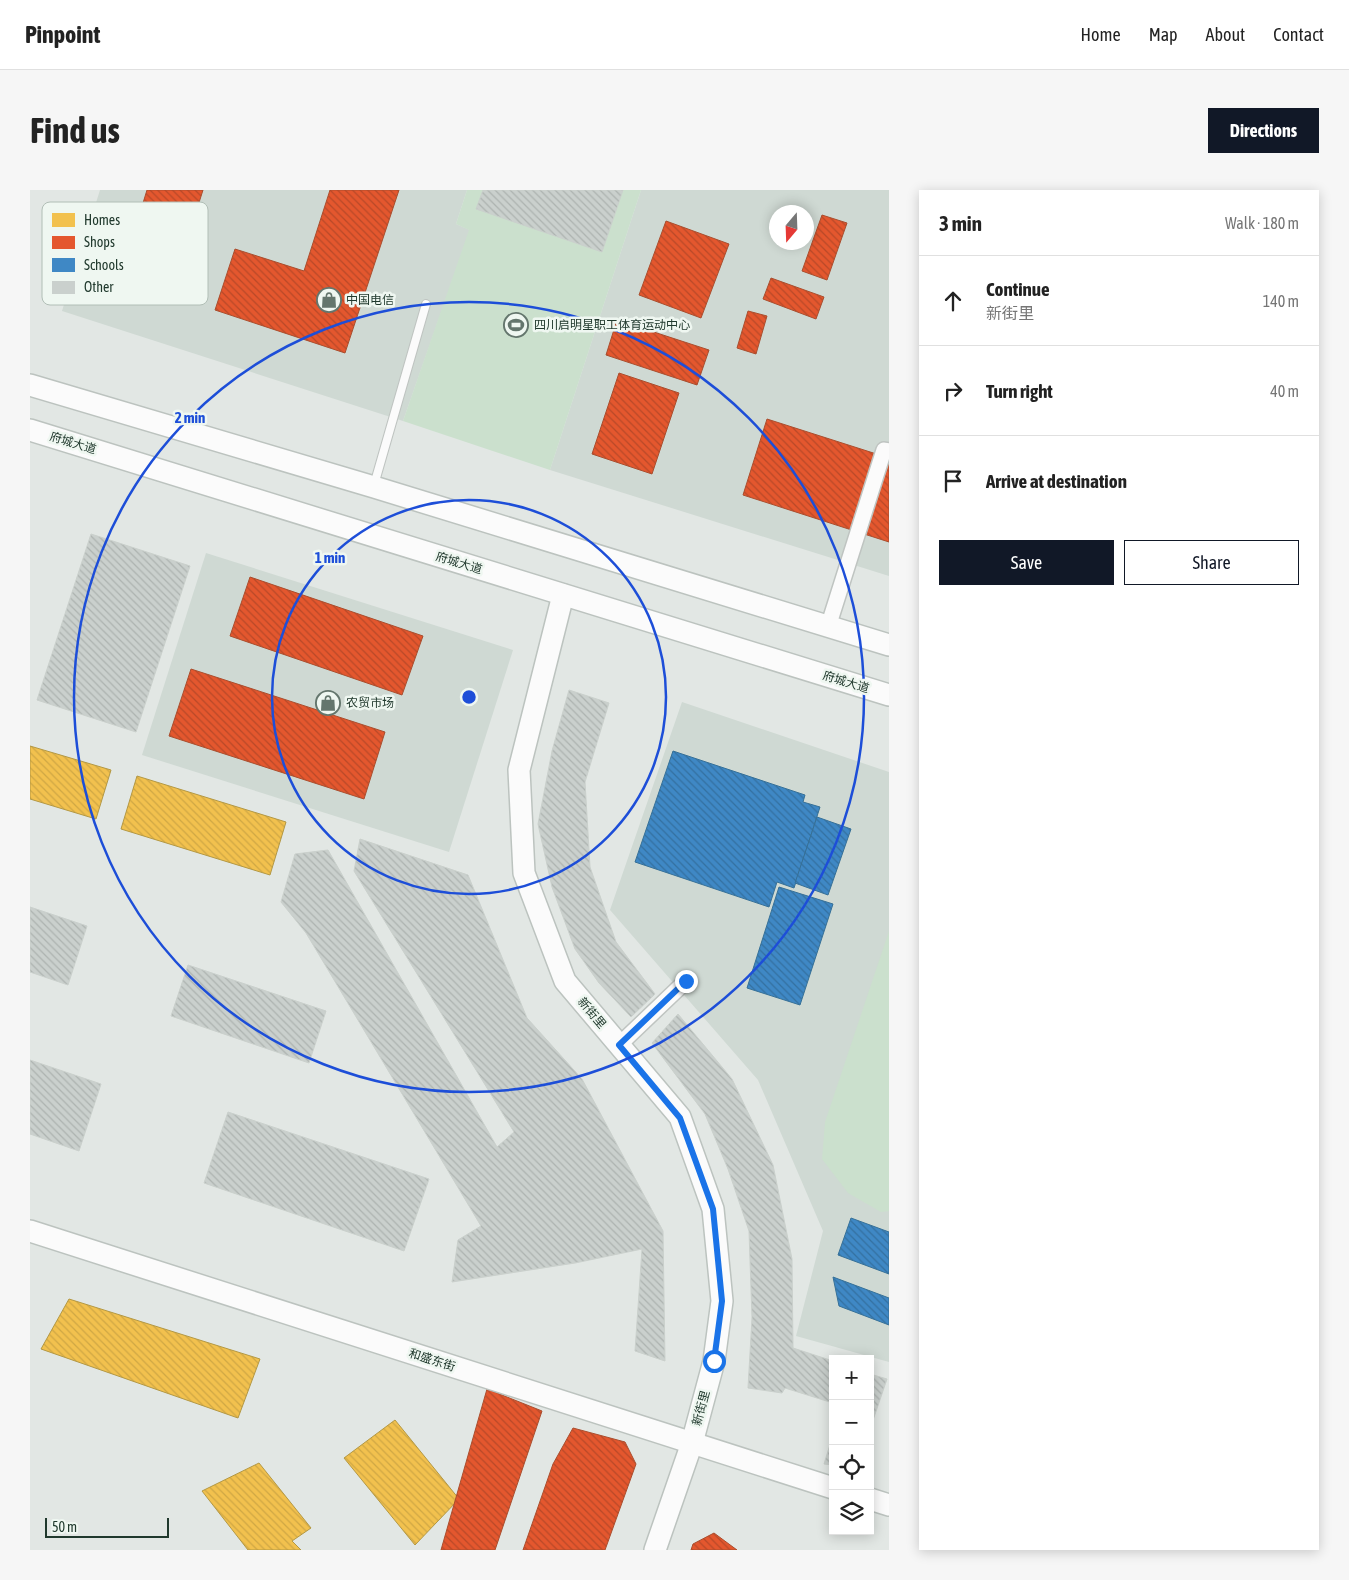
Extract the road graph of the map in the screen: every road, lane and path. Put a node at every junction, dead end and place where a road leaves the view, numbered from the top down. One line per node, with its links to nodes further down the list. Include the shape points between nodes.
1 (426, 304): 5 (lane)
2 (30, 386): 5 (street)
3 (30, 430): 6 (street, 府城大道)
4 (889, 451): 7 (street, via 884,450)
5 (374, 487): 7 (street)
6 (563, 595): 9 (street, 府城大道); 11 (street, 新街里, via 519,770 524,873 565,981)
7 (828, 626): 8 (street)
8 (889, 645)
9 (889, 695)
10 (686, 981): 11 (street)
11 (619, 1045): 13 (street, 新街里, via 680,1118 713,1209 722,1301 714,1361)
12 (30, 1231): 13 (street, 和盛东街)
13 (692, 1443): 14 (street, 和盛东街); 17 (street, 新街里)
14 (829, 1487)
15 (874, 1501): 16 (street)
16 (889, 1506)
17 (654, 1550)

